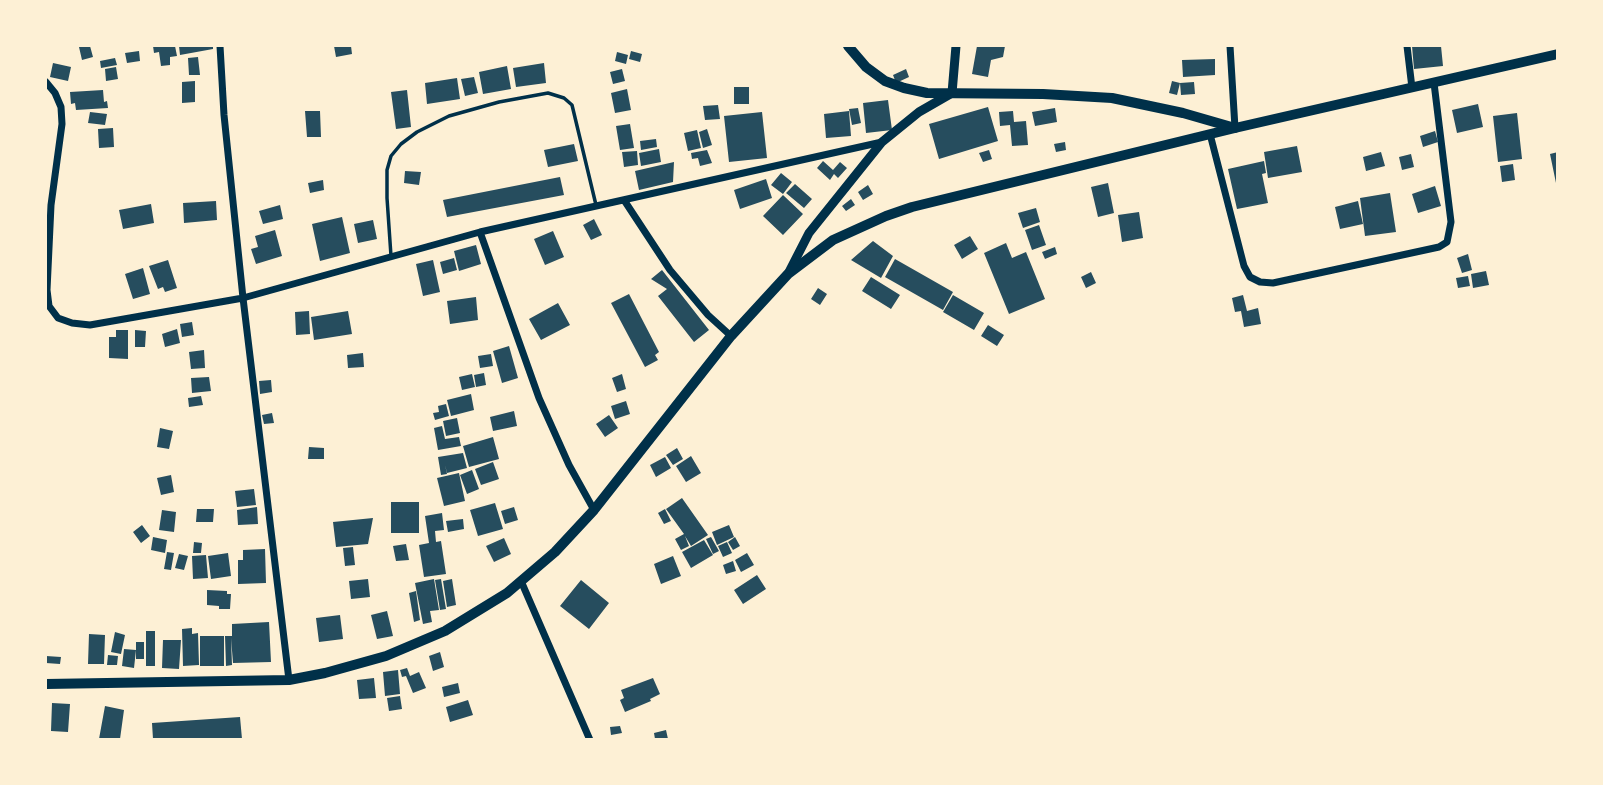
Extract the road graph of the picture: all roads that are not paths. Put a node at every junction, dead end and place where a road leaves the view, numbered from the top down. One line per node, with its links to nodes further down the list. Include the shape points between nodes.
1 (220, 46): 19 (street)
2 (848, 46): 10 (highway, via 884,81 928,93)
3 (956, 46): 10 (street)
4 (1230, 46): 11 (street)
5 (1407, 46): 9 (street)
6 (1558, 54): 8 (highway)
7 (46, 82): 19 (street, via 61,107 62,124 51,205 47,290 49,306 58,318 90,325)
8 (1434, 83): 9 (highway); 12 (street, via 1451,222 1447,242 1440,247 1260,282 1250,277 1244,266)
9 (1412, 88): 11 (highway)
10 (952, 93): 11 (highway, via 1112,98); 13 (street)
11 (1235, 128): 12 (main road)
12 (1210, 134): 18 (main road, via 912,207 832,240)
13 (882, 142): 14 (street); 18 (street, via 809,233)
14 (624, 200): 15 (street); 20 (street, via 670,270)
15 (597, 206): 16 (street); 17 (lane, via 572,105 548,93 499,102 449,116 417,132 391,156 387,198)
16 (480, 232): 17 (street); 21 (street, via 539,398)
17 (391, 256): 19 (street)
18 (788, 274): 20 (main road)
19 (243, 298): 23 (street)
20 (731, 336): 21 (main road)
21 (594, 510): 22 (main road)
22 (522, 581): 23 (main road, via 472,616 415,644 357,665); 25 (street)
23 (289, 680): 24 (main road)
24 (46, 684)
25 (590, 740)

